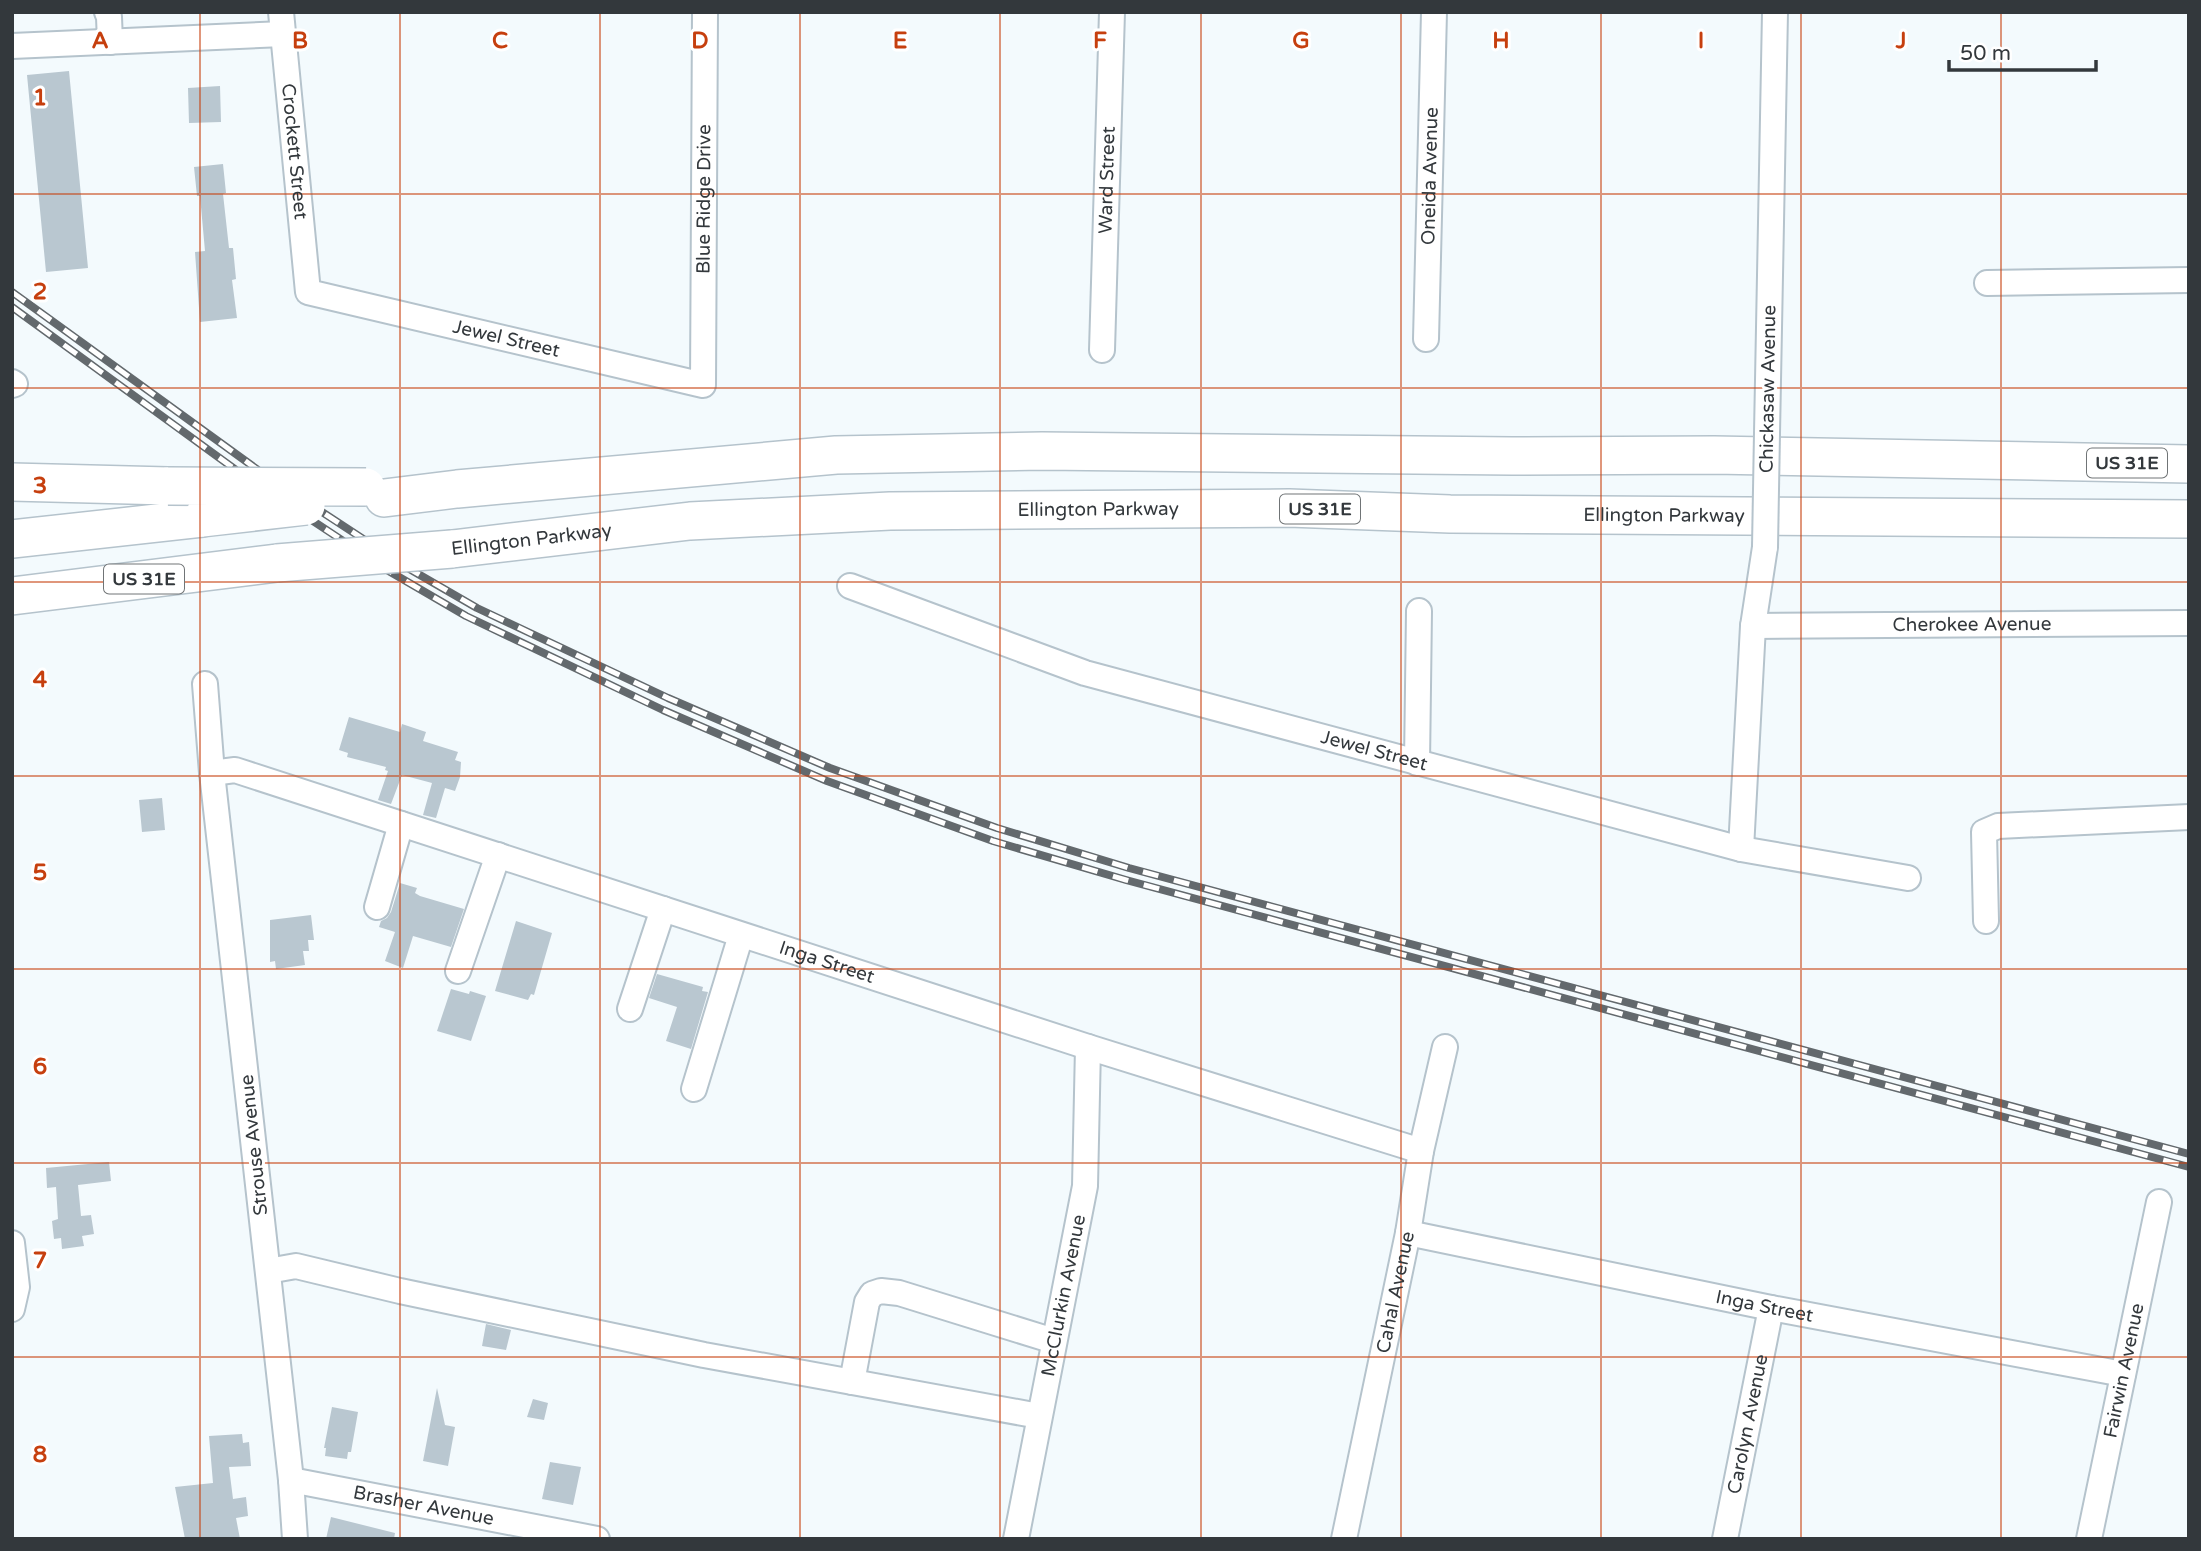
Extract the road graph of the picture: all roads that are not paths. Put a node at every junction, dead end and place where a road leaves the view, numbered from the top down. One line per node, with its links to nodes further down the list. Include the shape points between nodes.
1 (107, 12): 7 (street)
2 (705, 12): 14 (street, Blue Ridge Drive)
3 (1112, 12): 13 (street, Ward Street)
4 (1434, 12): 12 (street, Oneida Avenue)
5 (1775, 12): 24 (street, Chickasaw Avenue, bridge, via 1765,547)
6 (282, 23): 7 (street); 11 (street, Crockett Street)
7 (110, 42): 8 (street)
8 (12, 46)
9 (2189, 280): 10 (street)
10 (1987, 283)
11 (308, 292): 14 (street, Jewel Street)
12 (1426, 339)
13 (1102, 350)
14 (704, 385)
15 (2189, 464): 17 (highway, US 31E, via 1714,455 1042,451 836,455)
16 (12, 482): 17 (highway, bridge)
17 (375, 493): 19 (highway, bridge)
18 (2189, 519): 21 (highway, Ellington Parkway / US 31E, bridge, via 1450,514 1289,508 890,512 690,521 452,549 277,562)
19 (12, 539)
20 (850, 586): 26 (street, Jewel Street, via 1085,673)
21 (12, 596)
22 (1419, 611): 26 (street)
23 (2189, 623): 24 (street, Cherokee Avenue)
24 (1754, 626): 30 (street, Chickasaw Avenue)
25 (205, 684): 27 (street, Strouse Avenue)
26 (1416, 762): 30 (street, Jewel Street)
27 (223, 772): 29 (street, Inga Street); 46 (street, Strouse Avenue)
28 (2189, 817): 35 (street, via 1998,826 1984,832)
29 (401, 824): 31 (street, Inga Street); 33 (street)
30 (1741, 849): 32 (street, Jewel Street)
31 (498, 855): 34 (street, Inga Street); 37 (street)
32 (1908, 878)
33 (377, 907)
34 (663, 909): 36 (street, Inga Street); 38 (street)
35 (1986, 921)
36 (741, 934): 39 (street, Inga Street); 41 (street)
37 (458, 971)
38 (630, 1009)
39 (1088, 1047): 42 (street, Inga Street); 49 (street, McClurkin Avenue, via 1085,1186)
40 (1444, 1047): 42 (street, Cahal Avenue)
41 (694, 1089)
42 (1421, 1151): 44 (street, Cahal Avenue)
43 (2159, 1202): 50 (street, Fairwin Avenue)
44 (1408, 1233): 47 (street, Inga Street); 57 (street, Cahal Avenue)
45 (12, 1243): 48 (street, via 17,1287)
46 (268, 1271): 51 (street, via 296,1266 678,1350); 53 (street, Strouse Avenue)
47 (1771, 1308): 50 (street, Inga Street); 58 (street, Carolyn Avenue)
48 (12, 1309)
49 (1054, 1341): 51 (street, via 881,1291 867,1302); 52 (street, McClurkin Avenue)
50 (2123, 1374): 59 (street, Fairwin Avenue)
51 (852, 1382): 52 (street)
52 (1039, 1416): 56 (street, McClurkin Avenue)
53 (291, 1480): 54 (street, Strouse Avenue); 55 (street, Brasher Avenue)
54 (295, 1539)
55 (597, 1539)
56 (1016, 1539)
57 (1344, 1539)
58 (1725, 1539)
59 (2089, 1539)

